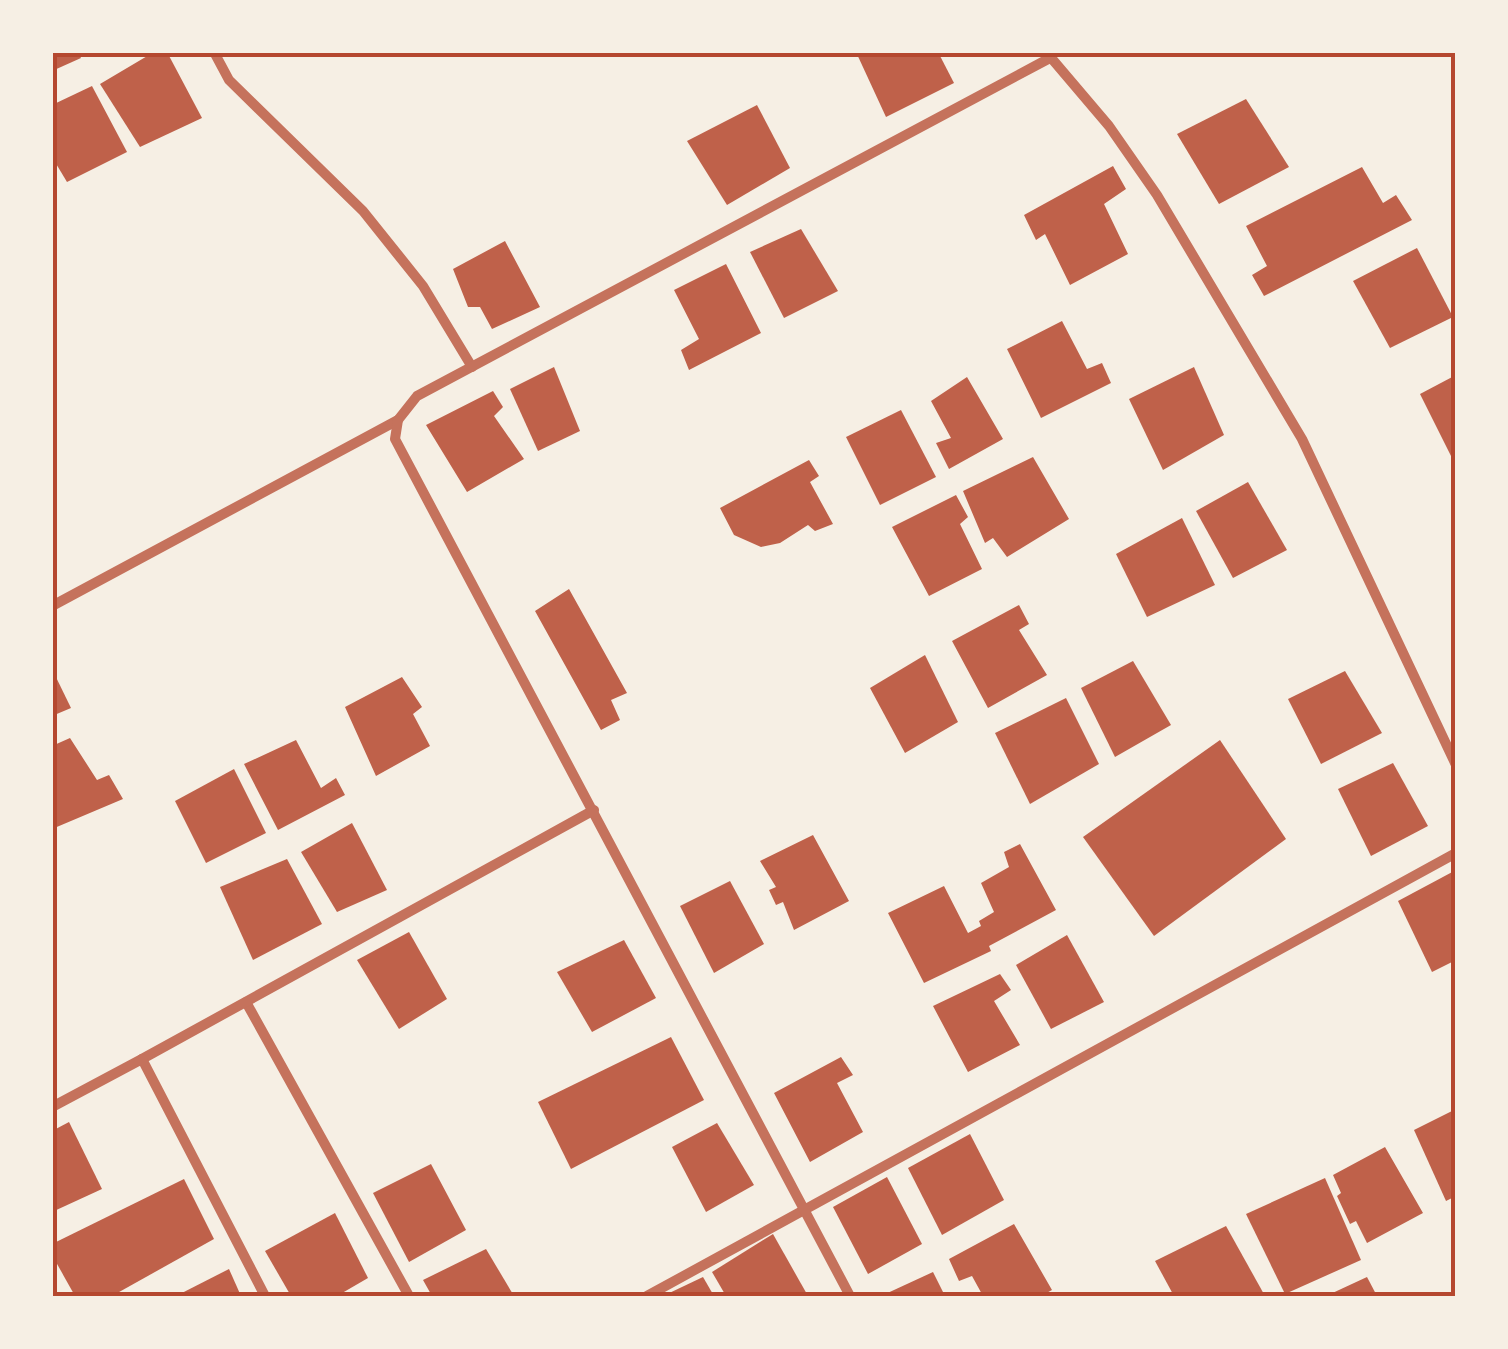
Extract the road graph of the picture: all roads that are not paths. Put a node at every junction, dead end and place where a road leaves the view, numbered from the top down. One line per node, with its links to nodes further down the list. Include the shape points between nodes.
1 (214, 52): 3 (street, via 229,80 363,211 423,286)
2 (1049, 55): 3 (street); 6 (street, via 1157,194 1302,440)
3 (472, 366): 4 (street, via 417,396)
4 (398, 420): 5 (street); 7 (street, via 395,439)
5 (52, 606)
6 (1456, 765)
7 (594, 810): 9 (street); 12 (street)
8 (1456, 853): 12 (street)
9 (246, 1002): 10 (street); 14 (street)
10 (142, 1059): 11 (street); 13 (street)
11 (52, 1107)
12 (806, 1210): 15 (street); 16 (street)
13 (265, 1296)
14 (408, 1296)
15 (647, 1296)
16 (850, 1296)

